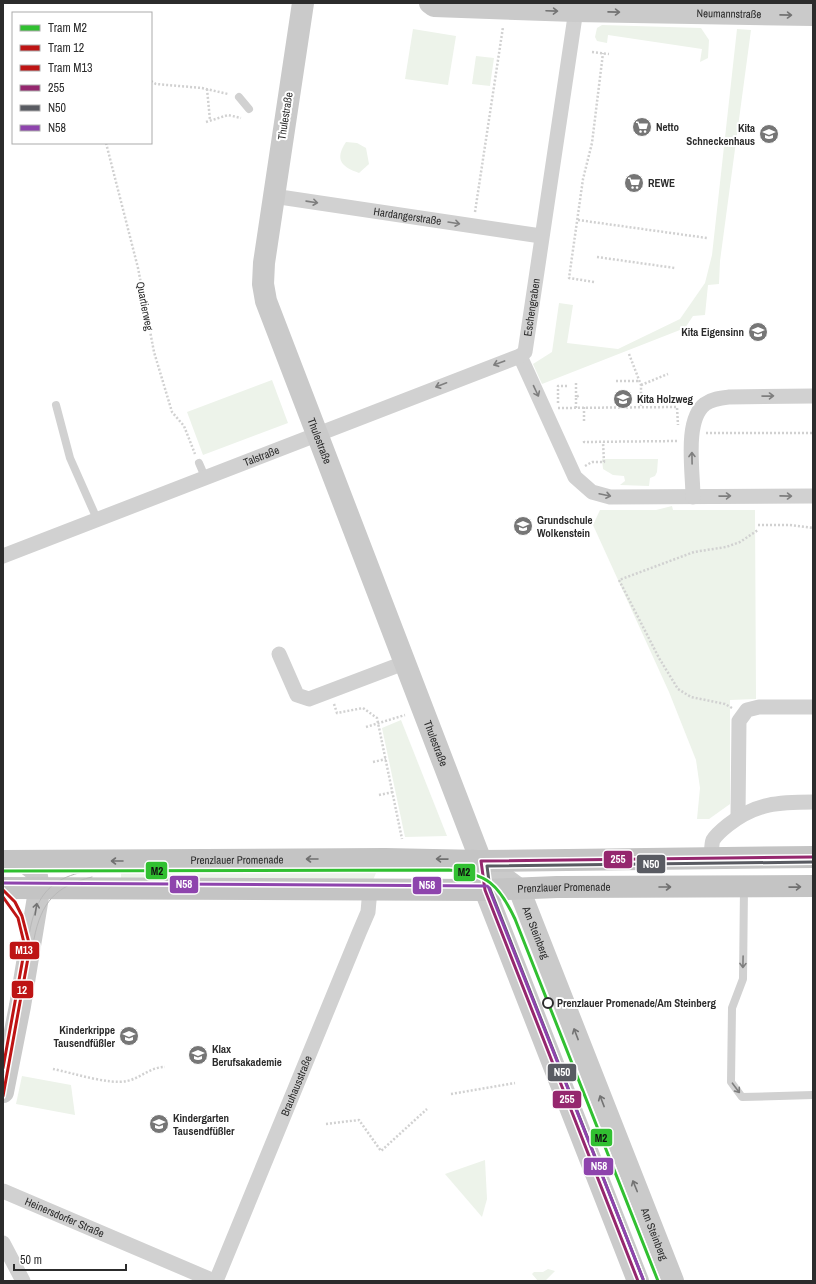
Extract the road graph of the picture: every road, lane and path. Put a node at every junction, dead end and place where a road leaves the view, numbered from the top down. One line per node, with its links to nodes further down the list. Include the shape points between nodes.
1 (303, 3): 17 (street, Thulestraße)
2 (430, 3): 3 (street, Neumannstraße, one-way to 3, via 434,6)
3 (576, 7): 4 (street, Neumannstraße, one-way to 4); 23 (street, Eschengraben)
4 (813, 15)
5 (503, 26): 18 (path)
6 (592, 52): 7 (path)
7 (603, 53): 8 (path); 19 (path, via 592,143)
8 (609, 54)
9 (152, 82): 10 (path)
10 (207, 89): 11 (path); 14 (path)
11 (239, 97): 12 (lane)
12 (249, 109)
13 (248, 119): 14 (path, via 228,116)
14 (210, 120): 15 (path)
15 (206, 122)
16 (106, 144): 54 (path, Quartierweg, via 138,268 156,360 172,412 184,426)
17 (273, 196): 23 (street, Hardangerstraße, one-way to 23); 49 (street, Thulestraße, via 264,263 264,293)
18 (474, 216)
19 (578, 220): 20 (path); 28 (path, via 569,278)
20 (642, 229): 21 (path); 22 (path)
21 (642, 234)
22 (681, 234): 24 (path); 25 (path)
23 (542, 236): 30 (street, Eschengraben, via 525,352)
24 (707, 238)
25 (680, 240)
26 (597, 257): 27 (path)
27 (675, 268)
28 (594, 282)
29 (629, 354): 33 (path)
30 (520, 356): 49 (street, Talstraße, one-way to 49); 56 (street, one-way to 56, via 576,476 592,492 610,497)
31 (668, 374): 36 (path)
32 (616, 381): 33 (path)
33 (639, 381): 36 (path)
34 (576, 382): 39 (path)
35 (568, 386): 44 (path, via 558,386)
36 (641, 386): 42 (path)
37 (580, 395): 39 (path)
38 (813, 396): 50 (street, one-way to 38, via 692,429 697,414 705,404 716,398)
39 (576, 397): 45 (path)
40 (56, 405): 57 (lane, via 70,458)
41 (584, 407): 42 (path); 45 (path); 46 (path)
42 (641, 407): 47 (path, via 678,407)
43 (554, 408): 44 (path)
44 (558, 408): 45 (path)
45 (576, 408)
46 (584, 423)
47 (678, 429)
48 (813, 433): 50 (path)
49 (316, 434): 54 (street, Talstraße); 63 (street, Thulestraße)
50 (685, 434): 52 (path, via 678,441); 56 (street, one-way to 50)
51 (584, 441): 52 (path)
52 (603, 442): 53 (path, via 604,462 592,462)
53 (582, 468)
54 (202, 470): 57 (street, Talstraße)
55 (813, 496): 56 (street, one-way to 55)
56 (693, 497)
57 (97, 519): 61 (street, Talstraße)
58 (758, 525): 59 (path)
59 (813, 528)
60 (758, 530): 66 (path, via 740,542 694,552 619,580 659,658 678,688 691,697 725,704)
61 (3, 556)
62 (279, 654): 64 (street, via 297,695 309,699)
63 (404, 663): 64 (street); 80 (street, Thulestraße)
64 (330, 690): 68 (path, via 336,713 363,708 377,718)
65 (813, 707): 66 (street, via 759,707 747,710)
66 (744, 714): 75 (street, via 739,721)
67 (405, 715): 68 (path)
68 (378, 724): 69 (path); 70 (path)
69 (366, 727)
70 (386, 759): 71 (path); 72 (path)
71 (372, 762)
72 (393, 792): 73 (path); 76 (path)
73 (379, 795)
74 (813, 802): 75 (street, via 785,802 760,806)
75 (738, 817): 78 (street, via 713,840)
76 (402, 839)
77 (813, 857): 78 (main road, Prenzlauer Promenade)
78 (711, 859): 80 (main road, Prenzlauer Promenade)
79 (13, 861): 80 (main road, Prenzlauer Promenade, one-way to 79); 84 (street, via 36,871)
80 (481, 861): 86 (street); 87 (street)
81 (813, 886): 82 (main road, Prenzlauer Promenade, one-way to 81)
82 (744, 887): 86 (main road, Prenzlauer Promenade, one-way to 82); 93 (lane, one-way to 93, via 743,979 732,1008 731,1082 742,1097)
83 (3, 888): 84 (main road, Prenzlauer Promenade)
84 (39, 888): 85 (main road, Prenzlauer Promenade); 91 (street, one-way to 84, via 22,998)
85 (370, 889): 87 (main road, Prenzlauer Promenade); 99 (street, Brauhausstraße, via 368,912)
86 (518, 889): 87 (main road, Prenzlauer Promenade); 101 (street, Am Steinberg, one-way to 86)
87 (485, 890): 100 (street)
88 (165, 1067): 89 (path, via 154,1068 128,1081 116,1082)
89 (53, 1069)
90 (515, 1083): 92 (path)
91 (3, 1092)
92 (451, 1094)
93 (813, 1095)
94 (427, 1109): 95 (path, via 382,1151 359,1120)
95 (326, 1124)
96 (3, 1191): 99 (street, Heinersdorfer Straße)
97 (3, 1243): 98 (street)
98 (22, 1281)
99 (215, 1281)
100 (638, 1281)
101 (673, 1281)

